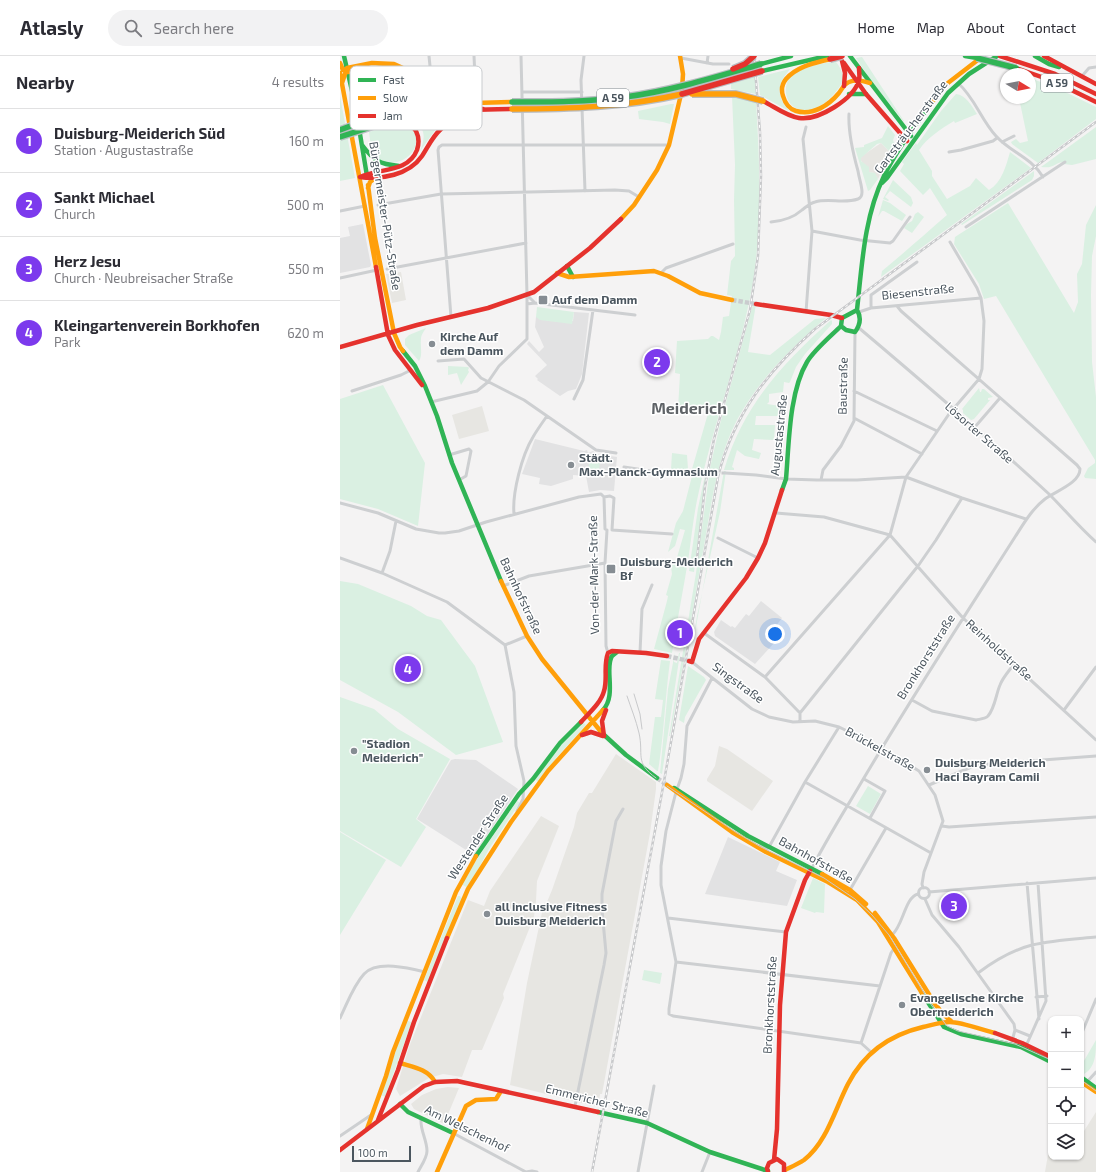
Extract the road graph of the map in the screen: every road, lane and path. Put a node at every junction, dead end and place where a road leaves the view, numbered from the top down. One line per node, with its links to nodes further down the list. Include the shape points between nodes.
1 (344, 56): 28 (main road, Bürgermeister-Pütz-Straße)
2 (429, 56): 23 (street)
3 (474, 56): 24 (street)
4 (521, 56): 39 (street)
5 (584, 56): 40 (street)
6 (708, 56): 19 (street)
7 (754, 56): 31 (main road, bridge, via 745,64)
8 (791, 56): 31 (main road, A 59, bridge)
9 (850, 56): 27 (main road)
10 (965, 56): 46 (main road, A 59, bridge, via 1016,68 1053,81)
11 (983, 56): 29 (main road, Gartsträucherstraße)
12 (999, 56): 35 (main road, Gartsträucherstraße); 43 (main road, A 59, via 1055,74)
13 (1035, 56): 25 (main road, via 1049,64)
14 (1044, 56): 25 (main road)
15 (680, 57): 19 (street); 68 (main road, via 682,90)
16 (828, 58): 17 (main road, bridge); 37 (main road, via 804,66 789,75 782,90 787,105 800,112 816,111 831,101); 44 (main road, A 59, bridge, via 762,71)
17 (841, 58): 32 (main road); 37 (main road, via 845,73)
18 (340, 63): 28 (main road)
19 (707, 63): 20 (street)
20 (729, 64)
21 (364, 66): 22 (main road, via 386,63)
22 (400, 66)
23 (430, 66)
24 (474, 66)
25 (1062, 67): 30 (main road)
26 (1096, 67): 30 (street, via 1089,68)
27 (859, 68): 32 (main road); 34 (main road)
28 (345, 71): 38 (main road, Bürgermeister-Pütz-Straße); 49 (main road, Bürgermeister-Pütz-Straße, via 342,83)
29 (958, 75): 33 (main road, Gartsträucherstraße); 35 (main road, Gartsträucherstraße)
30 (1082, 76): 36 (main road)
31 (712, 78): 45 (main road, A 59, bridge, via 626,97 574,101)
32 (858, 81): 34 (main road); 37 (main road); 41 (main road); 42 (main road)
33 (950, 82): 35 (main road, Gartsträucherstraße); 58 (main road, Gartsträucherstraße)
34 (870, 83): 58 (main road)
35 (958, 83): 61 (street, via 976,104); 63 (main road, Gartsträucherstraße, via 948,92)
36 (1096, 84)
37 (844, 86)
38 (350, 88)
39 (522, 92): 40 (street); 66 (street)
40 (582, 92): 67 (street)
41 (849, 94): 42 (main road); 44 (main road, bridge, via 822,115 808,119 792,116 752,96 731,93)
42 (866, 94): 62 (main road)
43 (1096, 94)
44 (680, 95): 47 (main road, A 59, bridge, via 597,107)
45 (482, 102)
46 (1096, 102)
47 (483, 109)
48 (849, 114): 82 (street, via 848,124 862,196 859,199)
49 (350, 125)
50 (350, 126): 52 (main road, A 59, bridge)
51 (806, 127): 82 (street, via 803,139)
52 (340, 130)
53 (351, 130): 73 (main road, Bürgermeister-Pütz-Straße)
54 (359, 130): 65 (main road, Bürgermeister-Pütz-Straße)
55 (362, 130): 60 (main road, A 59, bridge)
56 (415, 130): 71 (main road, via 418,134 417,150 411,159)
57 (440, 130): 75 (main road, via 412,167)
58 (910, 134): 62 (main road, Gartsträucherstraße); 63 (main road)
59 (1014, 136): 64 (street)
60 (340, 137)
61 (997, 138): 64 (street); 69 (street)
62 (905, 140): 63 (main road); 76 (main road, Gartsträucherstraße)
63 (912, 142): 76 (main road, Gartsträucherstraße)
64 (1002, 142): 74 (street, via 1034,165)
65 (362, 145): 71 (main road, via 378,163); 72 (main road, Bürgermeister-Pütz-Straße)
66 (523, 145): 67 (street); 78 (street); 80 (street, via 442,146 438,150)
67 (583, 145): 68 (street); 79 (street)
68 (669, 145): 81 (main road, via 657,170)
69 (949, 152)
70 (1065, 162): 74 (street)
71 (400, 166): 72 (main road)
72 (367, 176): 73 (main road); 75 (main road); 77 (main road, Bürgermeister-Pütz-Straße)
73 (360, 177): 84 (main road, Bürgermeister-Pütz-Straße)
74 (1043, 177): 88 (street)
75 (374, 178): 77 (main road)
76 (882, 183): 90 (main road, Baustraße, via 873,205)
77 (368, 188): 119 (main road, Bürgermeister-Pütz-Straße)
78 (524, 191): 79 (street); 80 (street); 92 (street)
79 (585, 191): 81 (street, via 629,191)
80 (441, 194): 83 (street); 94 (street)
81 (639, 197): 96 (main road, via 630,211 614,227)
82 (810, 204): 87 (street, via 793,217); 89 (street)
83 (378, 205)
84 (365, 206): 85 (street); 98 (main road, Bürgermeister-Pütz-Straße)
85 (340, 211)
86 (910, 217): 90 (street, via 890,243)
87 (772, 222)
88 (966, 226)
89 (812, 231): 90 (street); 113 (street)
90 (866, 241): 112 (main road, Baustraße)
91 (950, 242): 104 (street)
92 (526, 243): 94 (street); 103 (street)
93 (733, 244): 100 (street, via 666,268)
94 (446, 258): 97 (street); 115 (street)
95 (917, 262): 110 (street, via 871,295)
96 (567, 266): 99 (main road); 101 (main road)
97 (387, 269)
98 (377, 270): 102 (street); 119 (main road, Bürgermeister-Pütz-Straße)
99 (557, 273): 101 (main road); 103 (main road)
100 (661, 273): 101 (main road, via 646,271); 105 (main road, via 701,294)
101 (573, 277)
102 (340, 278)
103 (527, 295): 106 (street); 107 (street); 115 (main road)
104 (981, 298): 109 (street, Biesenstraße); 123 (street, via 984,321 982,369)
105 (732, 300)
106 (535, 303): 107 (street); 111 (street)
107 (527, 304): 124 (street, via 527,339 499,366)
108 (756, 304): 113 (main road)
109 (897, 306): 110 (street, Biesenstraße); 123 (street)
110 (871, 308): 112 (street, Biesenstraße)
111 (593, 310): 114 (street); 129 (street, via 583,380)
112 (858, 311): 116 (main road); 118 (main road, Baustraße, via 860,315)
113 (806, 312): 116 (main road)
114 (635, 315)
115 (451, 317): 119 (main road)
116 (842, 318): 117 (main road)
117 (842, 326): 118 (main road, via 848,331); 143 (main road, Augustastraße, via 808,360 799,377 794,398)
118 (857, 330): 126 (street, Baustraße); 131 (street, Lösorter Straße)
119 (391, 334): 120 (main road); 122 (main road, Bahnhofstraße, via 396,350); 127 (main road, Bahnhofstraße, via 415,366)
120 (340, 347)
121 (438, 361): 124 (street, via 464,359)
122 (411, 370): 125 (street, via 401,376); 127 (main road, Bahnhofstraße)
123 (979, 379): 128 (street); 131 (street)
124 (488, 382): 130 (street, via 477,391); 132 (street, via 524,400)
125 (352, 391)
126 (854, 391): 133 (street, Baustraße); 135 (street)
127 (428, 394): 130 (main road, Bahnhofstraße)
128 (1000, 398): 134 (street); 146 (street, Bronkhorststraße, via 1080,469 1074,481)
129 (574, 399)
130 (432, 402): 138 (main road, Bahnhofstraße)
131 (953, 409): 134 (street, Lösorter Straße); 135 (street)
132 (547, 416): 136 (street, via 596,450); 151 (street, via 532,437 525,455 516,482)
133 (854, 418): 137 (street); 145 (street, Baustraße, via 841,446 823,470)
134 (974, 428): 146 (street, Lösorter Straße)
135 (938, 431): 137 (street)
136 (616, 453)
137 (922, 454): 142 (street)
138 (449, 455): 144 (main road, Bahnhofstraße); 144 (street, via 469,449 471,451 466,476)
139 (624, 467): 140 (street, via 664,473)
140 (699, 472)
141 (725, 473): 143 (street)
142 (906, 477): 145 (street); 148 (street); 158 (street)
143 (786, 479): 145 (street); 150 (main road, Augustastraße)
144 (459, 480): 154 (main road, Bahnhofstraße)
145 (821, 480)
146 (1050, 496): 152 (street, Bronkhorststraße); 160 (street, Lösorter Straße)
147 (604, 497): 151 (street, via 601,494 592,495); 155 (street, Von-der-Mark-Straße); 156 (street, Von-der-Mark-Straße, via 614,498)
148 (962, 498): 152 (street); 164 (street)
149 (340, 504): 153 (street, via 378,513)
150 (776, 513): 158 (street, via 824,517); 162 (main road, Augustastraße)
151 (514, 514): 154 (street)
152 (1026, 520): 168 (street, Bronkhorststraße)
153 (396, 521): 154 (street, via 416,529 439,533 456,532); 165 (street, via 390,551)
154 (477, 524): 166 (main road, Bahnhofstraße)
155 (607, 530): 156 (street); 163 (street, Von-der-Mark-Straße)
156 (612, 530): 157 (street)
157 (672, 534)
158 (890, 535): 164 (street, Reinholdstraße); 180 (street)
159 (718, 538): 162 (street)
160 (1096, 542)
161 (340, 558): 165 (street)
162 (758, 558): 169 (main road, Augustastraße)
163 (605, 563): 166 (street, via 529,576); 174 (street, Von-der-Mark-Straße)
164 (918, 566): 168 (street, Reinholdstraße); 185 (street)
165 (382, 573): 171 (street, via 447,602)
166 (503, 586): 170 (main road, Bahnhofstraße)
167 (652, 586): 173 (street, via 642,609)
168 (963, 618): 178 (street, Reinholdstraße); 182 (street, Bronkhorststraße)
169 (704, 633): 176 (main road, Augustastraße); 180 (street)
170 (527, 636): 171 (street); 186 (main road, Bahnhofstraße)
171 (505, 645): 197 (street, via 514,692 516,746)
172 (617, 652): 173 (main road); 174 (main road); 177 (main road)
173 (640, 652): 175 (main road)
174 (608, 653): 177 (street, Von-der-Mark-Straße); 186 (main road, Von-der-Mark-Straße, via 605,661 605,690 599,702)
175 (667, 656)
176 (691, 661): 181 (street, Singstraße)
177 (610, 662): 183 (main road, Von-der-Mark-Straße)
178 (1014, 664): 182 (street, via 1000,685 993,706 984,719 976,720 932,711); 184 (street, Reinholdstraße)
179 (1096, 667): 184 (street)
180 (765, 677): 185 (street)
181 (712, 678): 187 (street, Singstraße, via 752,709 769,717); 202 (street, via 687,726 682,778)
182 (912, 700): 193 (street, Bronkhorststraße)
183 (607, 706): 188 (main road); 191 (main road, Von-der-Mark-Straße, via 602,721)
184 (1064, 710): 192 (street, Reinholdstraße)
185 (800, 713): 187 (street)
186 (587, 715): 188 (main road, Bahnhofstraße); 197 (main road, Westender Straße)
187 (800, 721): 189 (street, Brückelstraße, via 815,721)
188 (592, 722): 190 (main road, Westender Straße); 191 (main road, Bahnhofstraße)
189 (839, 727): 193 (street, Brückelstraße); 198 (street)
190 (579, 736): 191 (main road, via 591,732); 207 (main road, Westender Straße, via 548,771)
191 (605, 737): 195 (main road, Bahnhofstraße)
192 (1096, 740)
193 (882, 748): 196 (street, Bronkhorststraße); 200 (street, Brückelstraße, via 919,771)
194 (1096, 756): 200 (street, via 976,765)
195 (657, 778)
196 (864, 779): 203 (street, Bronkhorststraße); 206 (street, via 885,791)
197 (527, 782): 201 (main road, Westender Straße)
198 (805, 782): 203 (street); 211 (street)
199 (668, 785): 202 (main road, Bahnhofstraße)
200 (929, 785): 208 (street, Brückelstraße, via 942,815)
201 (524, 788): 207 (street, via 523,799); 218 (main road, Westender Straße, via 479,851)
202 (676, 790): 210 (main road, Bahnhofstraße, via 732,832); 211 (main road, Bahnhofstraße); 224 (street, via 660,866)
203 (848, 806): 206 (street); 213 (street, Bronkhorststraße)
204 (623, 809): 267 (street, via 616,821 602,894 606,953)
205 (1096, 816): 208 (street)
206 (870, 818): 209 (street)
207 (510, 822): 222 (main road, Westender Straße)
208 (942, 826): 212 (street, Brückelstraße)
209 (886, 828): 212 (street); 219 (street)
210 (754, 845): 211 (street, Bahnhofstraße); 213 (main road, Bahnhofstraße)
211 (768, 848): 213 (main road, Bahnhofstraße)
212 (932, 853): 217 (street, Brückelstraße, via 924,872)
213 (810, 870): 219 (main road, Bahnhofstraße); 225 (main road, Bronkhorststraße)
214 (1096, 878): 216 (street)
215 (1027, 883): 216 (street); 220 (street); 229 (street)
216 (1038, 883): 228 (street)
217 (923, 888): 220 (street); 221 (street)
218 (456, 892): 222 (main road, via 462,893); 233 (main road, Westender Straße)
219 (849, 892): 226 (main road, Bahnhofstraße, via 873,911)
220 (929, 892): 223 (street)
221 (918, 894): 223 (street); 226 (street, via 910,899 896,931)
222 (464, 898): 241 (main road, Westender Straße)
223 (925, 899): 234 (street, via 932,915)
224 (668, 918): 225 (street); 232 (street)
225 (786, 932): 235 (main road, Bronkhorststraße)
226 (890, 936): 230 (main road, Bahnhofstraße)
227 (1096, 938): 228 (street)
228 (1043, 943): 229 (street); 237 (street)
229 (1032, 945): 234 (street, via 992,963); 238 (street)
230 (897, 946): 231 (main road, Bahnhofstraße); 236 (street, via 891,953)
231 (905, 959): 244 (main road, Bahnhofstraße, via 932,1000); 245 (main road, Bahnhofstraße)
232 (676, 962): 235 (street); 250 (street, via 669,1014)
233 (425, 972): 240 (main road, Westender Straße); 242 (street, via 391,966 371,969 356,985)
234 (978, 973): 249 (street, via 1014,1024)
235 (782, 975): 236 (street); 250 (main road, Bronkhorststraße)
236 (880, 986): 253 (street)
237 (1046, 996): 238 (street); 243 (street)
238 (1036, 997): 243 (street)
239 (1096, 999): 247 (street)
240 (409, 1010): 241 (main road, via 412,1015); 268 (main road, Westender Straße)
241 (417, 1015): 258 (main road, Westender Straße)
242 (340, 1018)
243 (1039, 1019): 251 (street)
244 (952, 1022): 245 (main road); 252 (main road, via 1001,1034)
245 (941, 1023): 246 (main road); 248 (main road, Bahnhofstraße)
246 (929, 1026): 248 (main road); 255 (main road, via 913,1028 898,1034)
247 (1084, 1028)
248 (949, 1030): 252 (main road, via 973,1037)
249 (1015, 1030): 251 (street); 252 (street)
250 (779, 1032): 253 (street); 277 (main road, Bronkhorststraße, via 776,1145)
251 (1030, 1036): 254 (street)
252 (1012, 1042): 254 (main road)
253 (861, 1043): 255 (street)
254 (1026, 1047): 256 (main road); 257 (main road)
255 (871, 1052): 277 (main road, via 849,1082 822,1138 812,1152 803,1160)
256 (1048, 1056)
257 (1048, 1060)
258 (400, 1063): 260 (main road, via 426,1072); 270 (main road, Westender Straße)
259 (1096, 1072): 261 (street)
260 (435, 1082): 264 (main road, Emmericher Straße, via 457,1081); 266 (main road, Emmericher Straße)
261 (1085, 1083): 263 (main road); 265 (main road)
262 (654, 1086): 271 (street)
263 (1096, 1088)
264 (501, 1091): 267 (main road, Emmericher Straße); 273 (main road, via 496,1099 476,1100 466,1106)
265 (1096, 1092)
266 (400, 1104): 269 (main road, Am Welschenhof); 270 (main road, Emmericher Straße)
267 (575, 1106): 271 (main road, Emmericher Straße)
268 (372, 1114): 270 (main road); 272 (main road, Westender Straße)
269 (421, 1119): 273 (main road, Am Welschenhof); 279 (street, via 427,1151)
270 (378, 1120): 272 (main road, Emmericher Straße)
271 (647, 1123): 276 (main road, Emmericher Straße); 282 (street)
272 (367, 1124): 274 (street, Emmericher Straße); 275 (main road, Emmericher Straße)
273 (453, 1133): 280 (main road); 281 (street, Am Welschenhof, via 526,1172)
274 (340, 1136)
275 (340, 1150)
276 (710, 1152): 278 (main road, Emmericher Straße, via 753,1167); 283 (street)
277 (781, 1165): 278 (main road)
278 (768, 1169)
279 (418, 1172)
280 (436, 1172)
281 (538, 1172)
282 (638, 1172)
283 (702, 1172)

